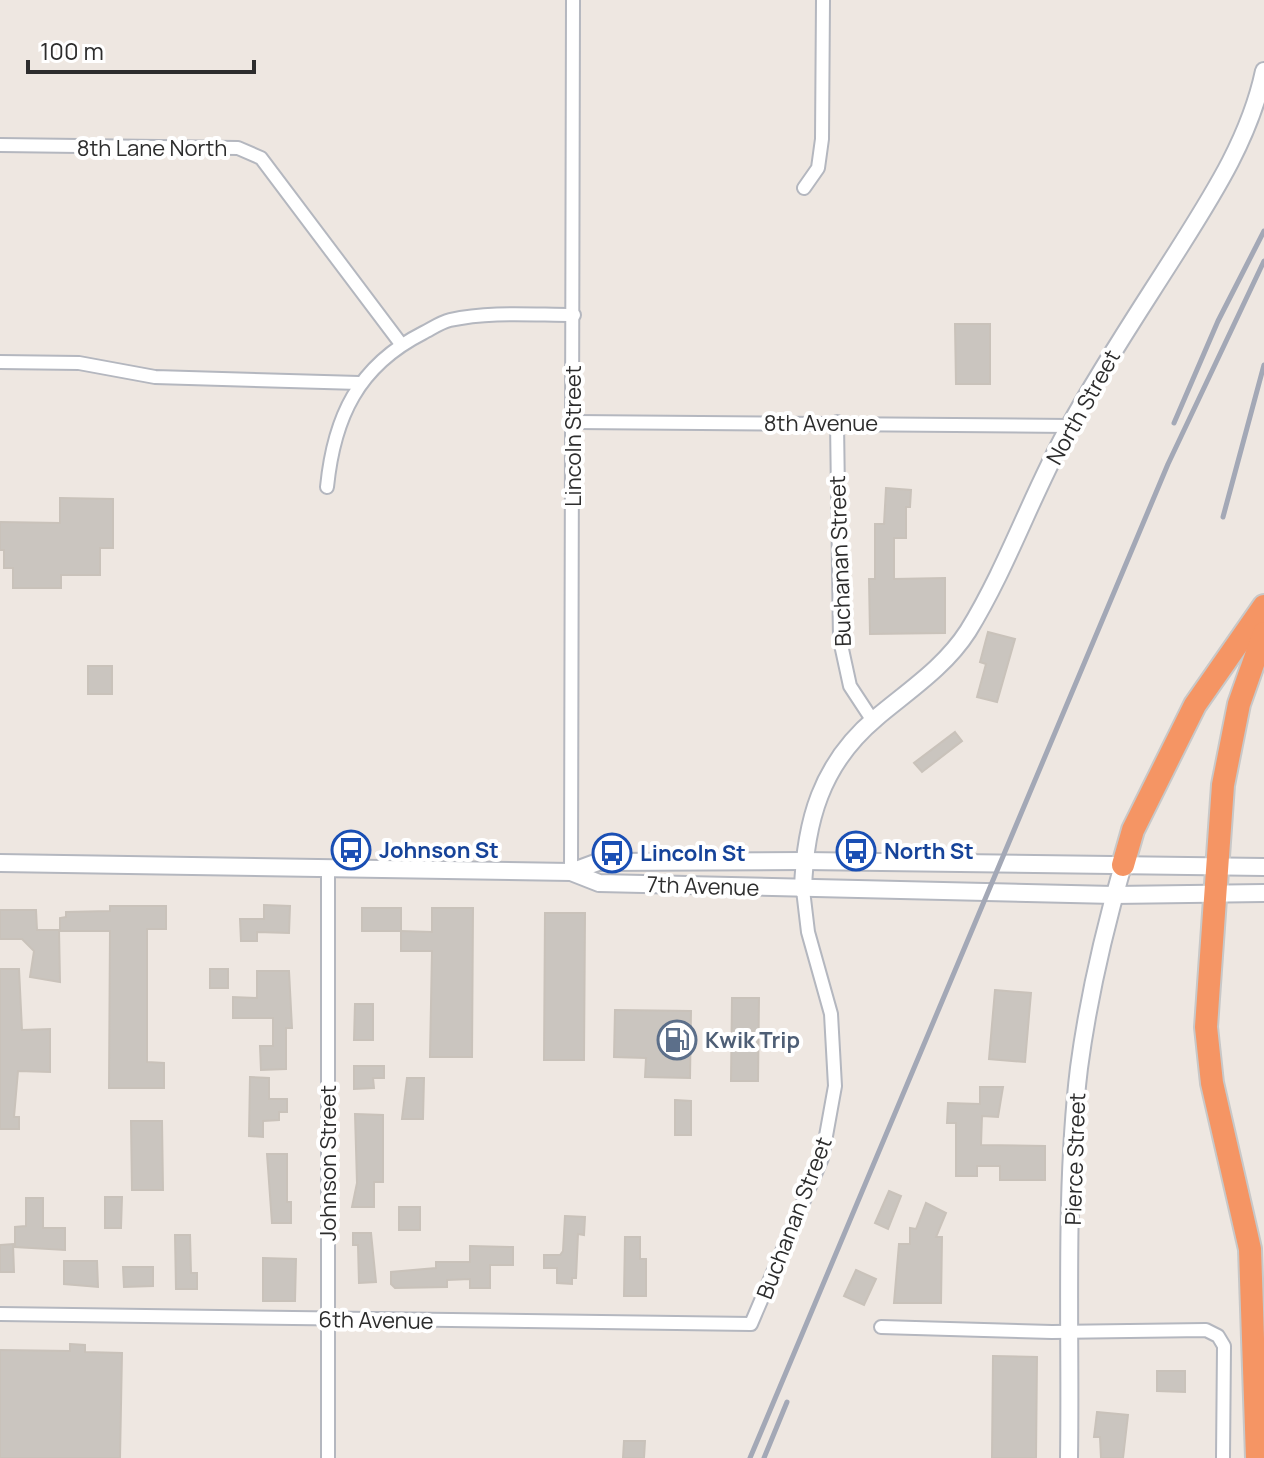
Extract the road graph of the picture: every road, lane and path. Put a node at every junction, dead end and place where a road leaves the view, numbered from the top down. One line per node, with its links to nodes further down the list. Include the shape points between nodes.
1 (573, 0): 6 (street, Lincoln Street)
2 (823, 0): 5 (street, via 822,139 818,168)
3 (1264, 71): 12 (street, North Street, via 1254,113 1221,181)
4 (0, 145): 7 (street, 8th Lane North, via 238,148 261,158)
5 (804, 188)
6 (574, 315): 7 (street, via 448,320); 10 (street, Lincoln Street)
7 (401, 344): 9 (street)
8 (0, 362): 9 (street, via 79,363 155,377)
9 (359, 383): 13 (street, via 340,422)
10 (574, 422): 11 (street, 8th Avenue); 23 (street, Lincoln Street)
11 (837, 422): 12 (street, 8th Avenue); 16 (street, Buchanan Street, via 840,640 850,686)
12 (1069, 426): 16 (street, North Street, via 967,632 928,676)
13 (327, 487)
14 (1264, 606): 19 (highway, via 1195,705 1133,830)
15 (1264, 633): 21 (highway, via 1231,740)
16 (873, 721): 17 (street, Buchanan Street, via 822,787 812,810)
17 (804, 861): 19 (street); 23 (street, via 598,862); 24 (street, Buchanan Street)
18 (0, 863): 20 (street, 7th Avenue)
19 (1123, 865): 21 (street); 27 (street, Pierce Street)
20 (328, 867): 23 (street, 7th Avenue); 29 (street, Johnson Street)
21 (1216, 867): 22 (street); 25 (highway)
22 (1264, 867)
23 (571, 872): 24 (street, 7th Avenue, via 599,883)
24 (803, 890): 27 (street, 7th Avenue); 30 (street, Buchanan Street, via 808,932 831,1014 835,1086 822,1158)
25 (1215, 891): 26 (street, 7th Avenue); 27 (street, 7th Avenue); 36 (highway, via 1206,1027 1212,1083 1250,1249)
26 (1264, 893)
27 (1114, 895): 32 (street, Pierce Street, via 1079,1067)
28 (0, 1314): 29 (street, 6th Avenue)
29 (327, 1319): 30 (street, 6th Avenue); 33 (street, Johnson Street)
30 (751, 1324)
31 (881, 1327): 32 (street)
32 (1071, 1331): 34 (street, Pierce Street); 35 (street, via 1206,1330 1218,1336 1224,1346)
33 (328, 1458)
34 (1069, 1458)
35 (1223, 1458)
36 (1257, 1458)

